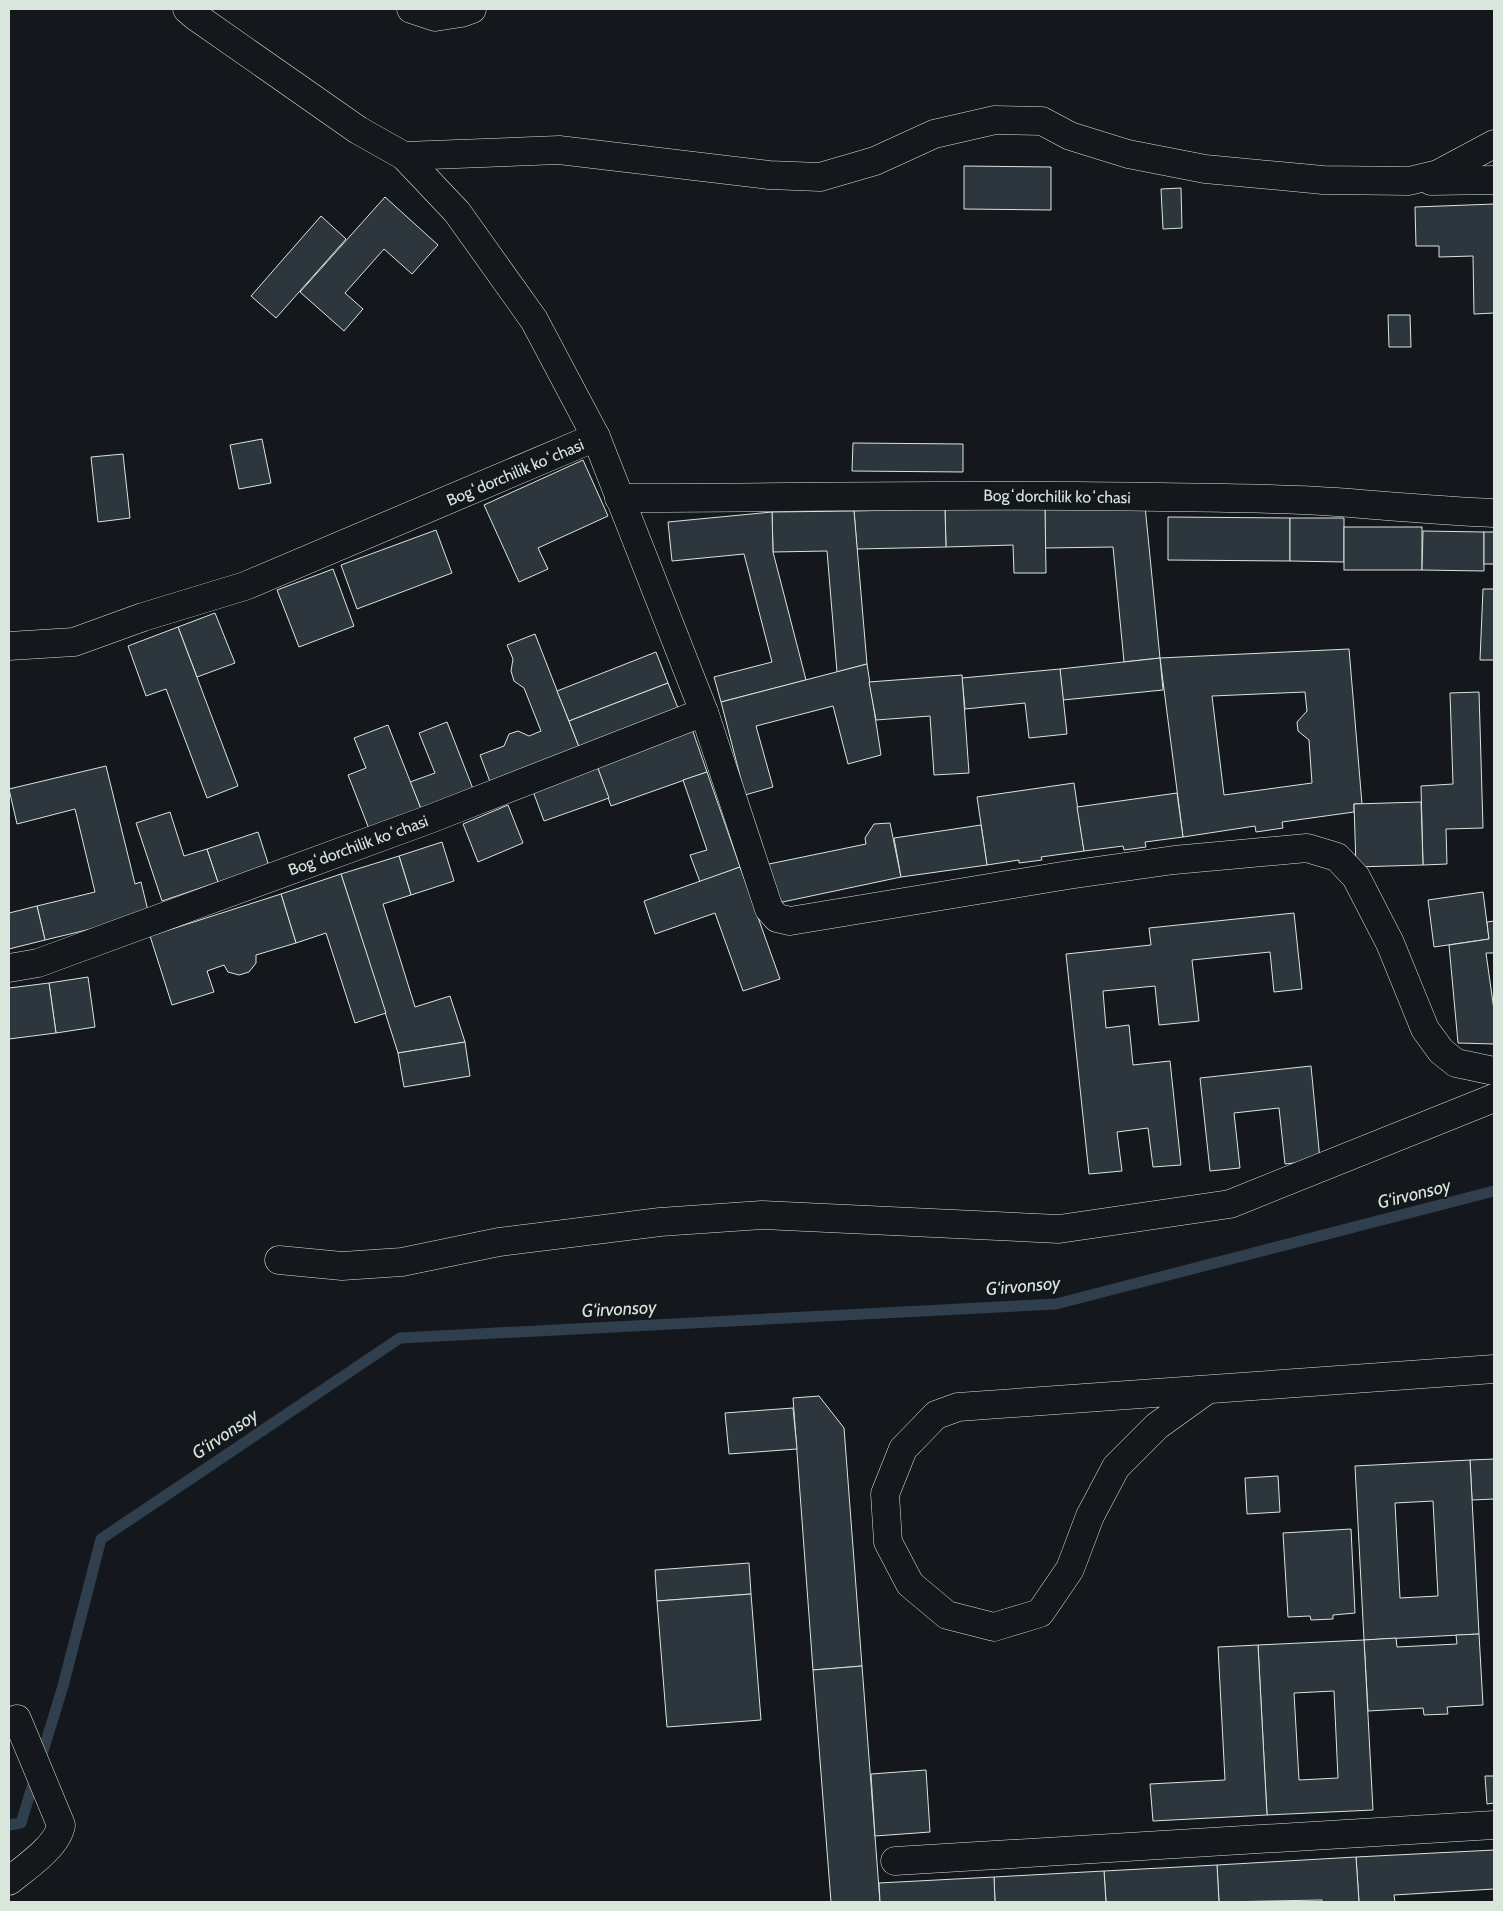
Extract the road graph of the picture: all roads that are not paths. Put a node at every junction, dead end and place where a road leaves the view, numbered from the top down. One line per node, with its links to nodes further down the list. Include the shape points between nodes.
1 (187, 9): 5 (street, via 358,130)
2 (411, 9): 3 (street, via 435,17)
3 (472, 9)
4 (1494, 144): 7 (street, via 1438,174)
5 (404, 156): 7 (street, via 559,150 820,178 875,161 934,134 995,120 1042,122 1070,136 1128,154 1205,169 1323,180); 8 (street, via 457,212 534,320)
6 (1494, 180): 7 (street)
7 (1409, 181)
8 (596, 437): 9 (street); 11 (street, Bogʻdorchilik koʻchasi, via 245,586 74,642)
9 (619, 498): 10 (street, Bogʻdorchilik koʻchasi, via 1112,496 1334,502); 12 (street)
10 (1494, 513)
11 (9, 646)
12 (704, 712): 13 (street, Bogʻdorchilik koʻchasi, via 430,819 38,963); 14 (street, via 768,909 777,918 790,921 1174,860 1307,848 1337,857 1356,877 1390,943 1424,1028 1441,1052 1456,1063)
13 (9, 968)
14 (1494, 1072)
15 (1494, 1098): 16 (street, via 1230,1204 1059,1229 762,1216 660,1222 499,1242 402,1262 342,1266)
16 (279, 1260)
17 (1494, 1369): 18 (street)
18 (1207, 1390): 18 (street, via 958,1407 936,1415 903,1449 886,1494 888,1542 910,1584 947,1615 994,1627 1040,1613 1070,1569 1090,1516 1116,1467 1157,1426)
19 (18, 1718): 22 (street, via 61,1824 45,1852)
20 (1494, 1825): 21 (street)
21 (895, 1861)
22 (9, 1882)

